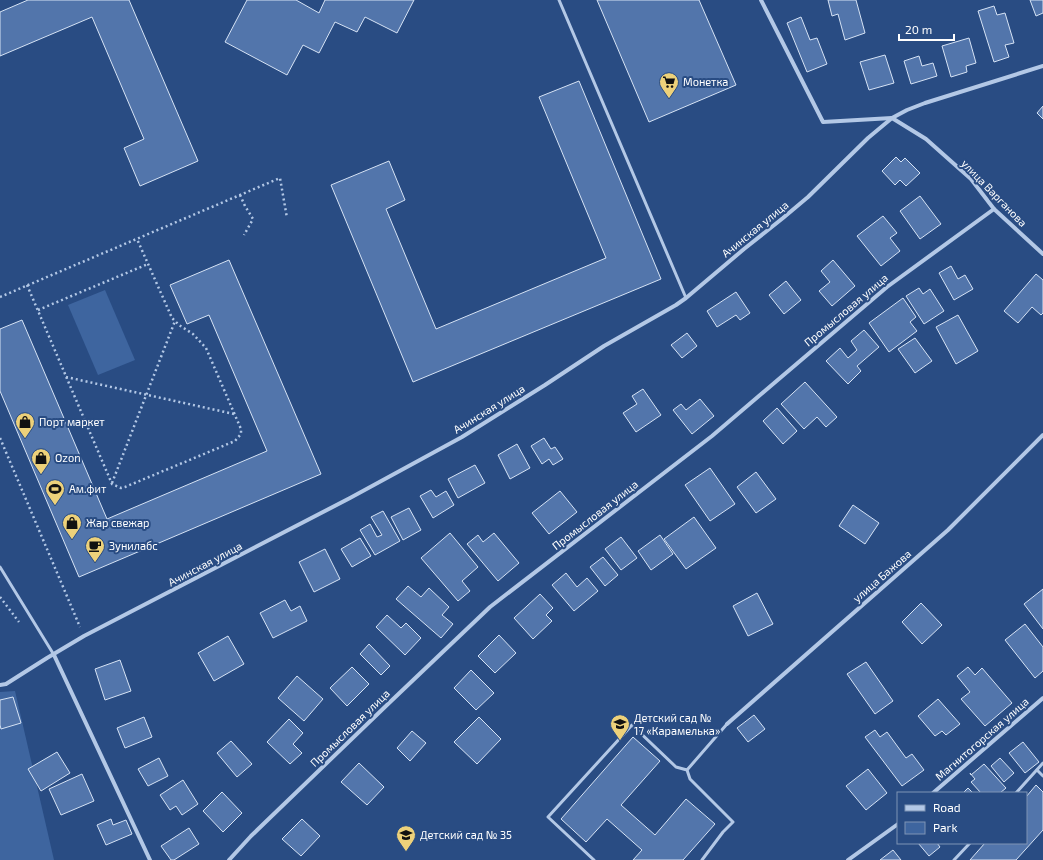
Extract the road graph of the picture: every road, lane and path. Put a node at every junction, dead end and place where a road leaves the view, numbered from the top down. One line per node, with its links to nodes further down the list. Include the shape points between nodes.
1 (559, 0): 14 (lane)
2 (761, 0): 4 (street, via 824,122)
3 (1043, 66): 4 (street, via 925,103)
4 (892, 118): 6 (street, улица Варганова, via 926,139 966,174); 14 (street, Ачинская улица, via 808,197)
5 (240, 195): 7 (path, via 280,178); 8 (path, via 253,219); 9 (path)
6 (994, 209): 10 (street, улица Варганова); 38 (street, Промысловая улица, via 887,287 712,436 490,608 342,748)
7 (287, 218)
8 (244, 235)
9 (137, 238): 11 (path); 12 (path)
10 (1043, 254)
11 (148, 264): 15 (path); 16 (path)
12 (27, 285): 13 (path); 15 (path)
13 (0, 297)
14 (686, 298): 24 (street, Ачинская улица, via 604,346 462,437)
15 (38, 310): 17 (path)
16 (175, 321): 18 (path); 19 (path, via 193,334 206,348)
17 (66, 377): 18 (path); 22 (path)
18 (146, 395): 19 (path); 22 (path)
19 (234, 414): 22 (path, via 241,429 239,438 235,441 125,487)
20 (1043, 435): 28 (street, улица Бажова, via 948,530)
21 (0, 438): 24 (path)
22 (112, 484)
23 (0, 567): 25 (lane)
24 (84, 636): 25 (street, Ачинская улица)
25 (54, 655): 26 (street, Ачинская улица, via 6,684); 37 (street)
26 (0, 685)
27 (1043, 698): 33 (street, Магнитогорская улица)
28 (727, 724): 30 (lane)
29 (1043, 763): 31 (lane)
30 (687, 770): 39 (lane, via 676,767 632,725 548,817); 40 (lane, via 690,779 733,822)
31 (1037, 770): 32 (lane); 34 (lane)
32 (1043, 776)
33 (935, 792)
34 (1017, 792)
35 (897, 825): 41 (street)
36 (969, 844): 42 (lane)
37 (150, 860)
38 (229, 860)
39 (594, 860)
40 (702, 860)
41 (848, 860)
42 (954, 860)

